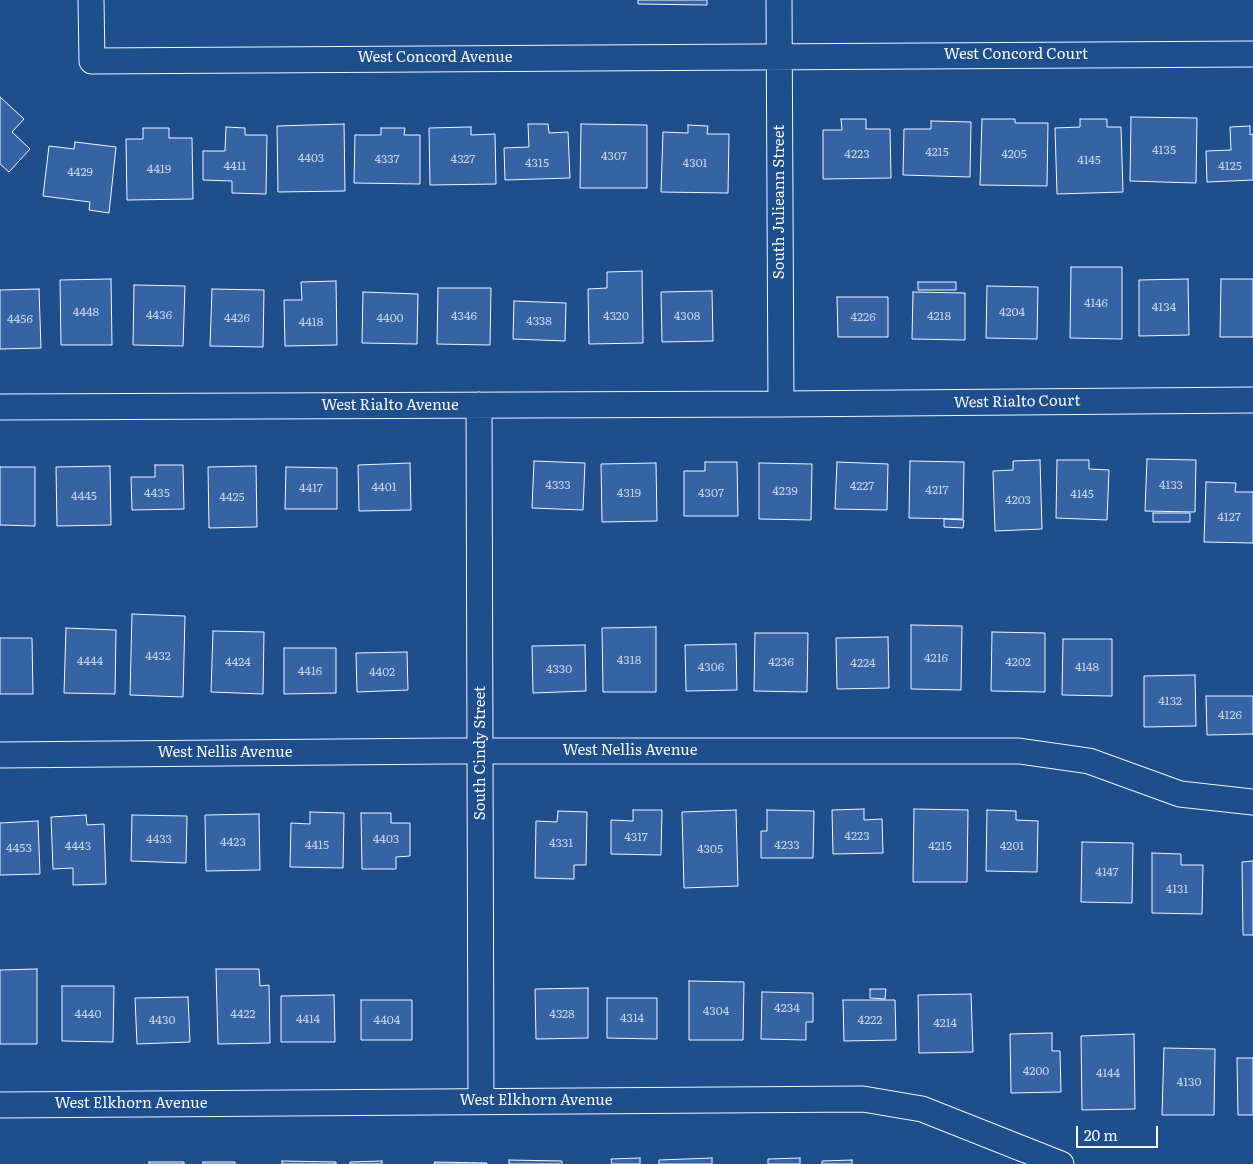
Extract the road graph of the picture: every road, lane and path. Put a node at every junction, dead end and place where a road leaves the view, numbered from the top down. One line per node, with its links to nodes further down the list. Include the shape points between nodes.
1 (91, 0): 4 (street, West Concord Avenue, via 92,61)
2 (779, 0): 4 (street, South Julieann Street)
3 (1253, 54): 4 (street, West Concord Court)
4 (779, 56): 6 (street, South Julieann Street)
5 (1253, 400): 6 (street, West Rialto Court)
6 (780, 404): 7 (street, West Rialto Avenue)
7 (479, 405): 8 (street, West Rialto Avenue); 9 (street, South Cindy Street)
8 (0, 407)
9 (481, 752): 10 (street, West Nellis Avenue); 11 (street, West Nellis Avenue, via 1019,750 1088,761 1180,794); 12 (street, South Cindy Street)
10 (0, 755)
11 (1253, 802)
12 (481, 1101): 13 (street, West Elkhorn Avenue); 14 (street, West Elkhorn Avenue, via 863,1099 922,1110)
13 (0, 1105)
14 (1061, 1164)

